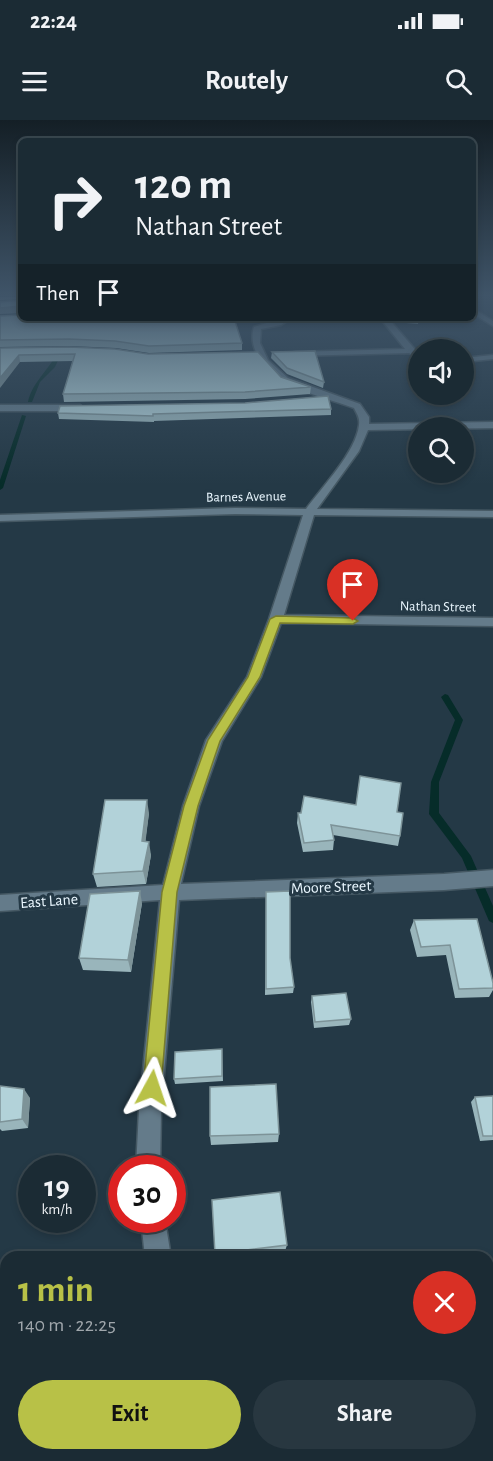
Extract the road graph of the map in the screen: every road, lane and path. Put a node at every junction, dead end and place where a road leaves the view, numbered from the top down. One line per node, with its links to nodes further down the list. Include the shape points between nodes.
1 (263, 360): 2 (street, via 285,380)
2 (333, 397): 3 (street); 7 (street, via 357,406 364,417)
3 (314, 400)
4 (0, 408): 5 (street)
5 (85, 408)
6 (493, 425): 7 (street)
7 (364, 427): 8 (street, via 354,451)
8 (310, 511): 9 (street, Barnes Avenue); 10 (street, Barnes Avenue); 11 (street)
9 (493, 513)
10 (0, 518)
11 (276, 619): 12 (street, Nathan Street); 14 (street, via 254,677 214,740 191,806)
12 (493, 622)
13 (493, 878): 14 (street, Moore Street)
14 (170, 892): 15 (street, East Lane); 16 (street)
15 (0, 903)
16 (148, 1155)
17 (155, 1233): 18 (street)
18 (157, 1251)

